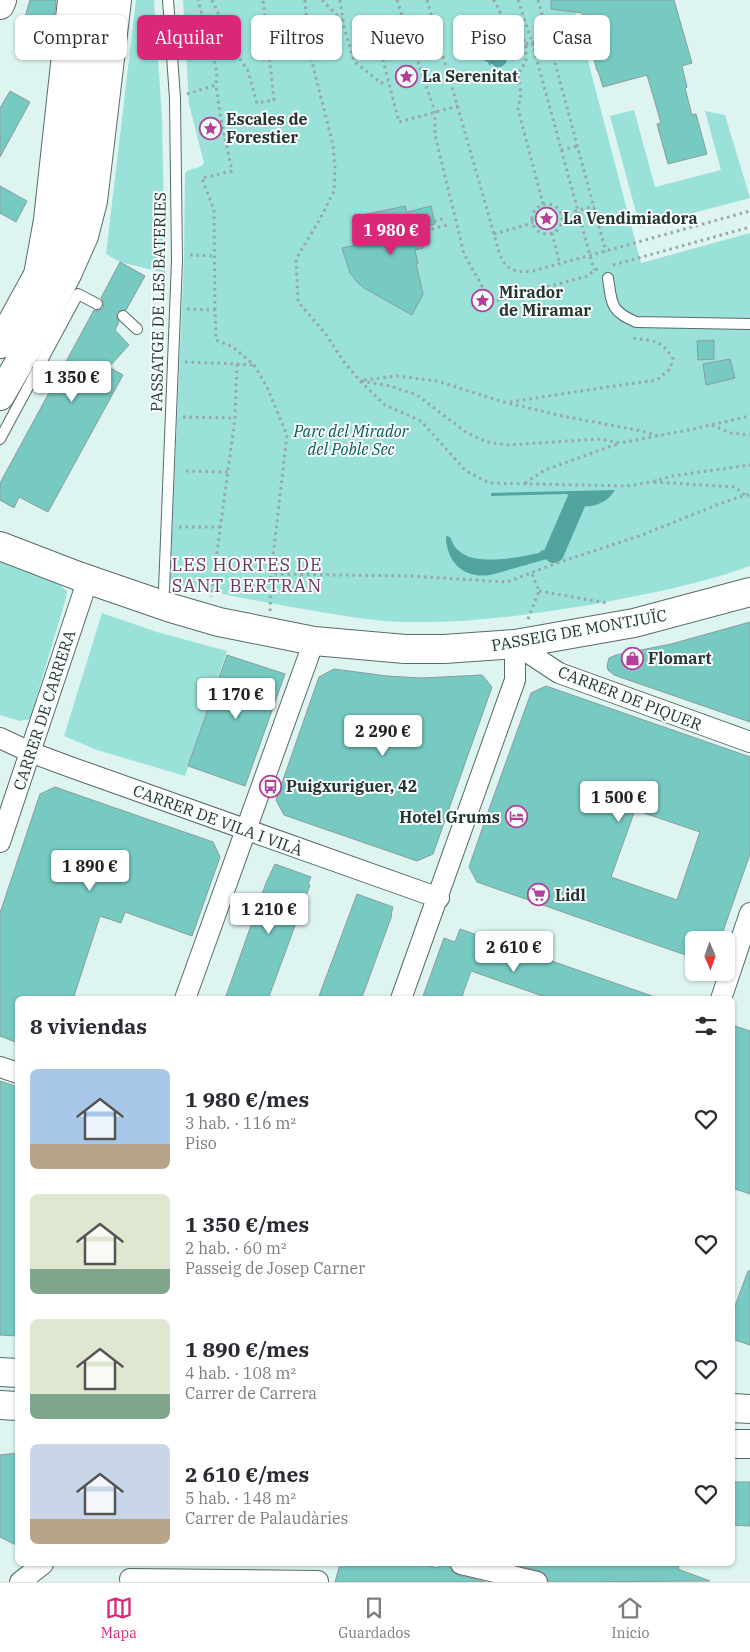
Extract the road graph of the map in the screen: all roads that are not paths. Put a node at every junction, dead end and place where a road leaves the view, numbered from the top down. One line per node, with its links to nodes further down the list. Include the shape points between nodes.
1 (2, 0): 6 (main road)
2 (72, 0): 8 (main road, via 48,220)
3 (95, 0): 8 (main road, via 71,196)
4 (117, 0): 8 (main road, via 93,201 84,236)
5 (168, 0): 19 (lane, PASSATGE DE LES BATERIES, via 175,98 177,261 164,590)
6 (0, 5)
7 (608, 278): 11 (lane, via 617,311 636,322)
8 (54, 282): 9 (lane); 13 (main road); 14 (main road); 15 (lane)
9 (97, 304)
10 (123, 316): 12 (lane)
11 (750, 324)
12 (137, 329)
13 (0, 344)
14 (0, 396)
15 (0, 439)
16 (0, 546): 17 (main road, PASSEIG DE MONTJUÏC)
17 (88, 579): 19 (main road, PASSEIG DE MONTJUÏC); 24 (street, CARRER DE CARRERA)
18 (750, 592): 20 (main road, PASSEIG DE MONTJUÏC, via 634,623)
19 (160, 604): 21 (main road, PASSEIG DE MONTJUÏC, via 219,622)
20 (521, 633): 21 (main road, PASSEIG DE MONTJUÏC, via 444,649); 23 (street, CARRER DE PIQUER, via 559,673); 27 (street, via 516,680)
21 (314, 641): 25 (street)
22 (0, 738): 24 (street, CARRER DE VILA I VILÀ)
23 (750, 742)
24 (30, 752): 25 (street, CARRER DE VILA I VILÀ); 26 (street, CARRER DE CARRERA)
25 (246, 830): 27 (street, CARRER DE VILA I VILÀ); 29 (street)
26 (0, 842)
27 (438, 898): 30 (street)
28 (750, 913): 31 (street)
29 (186, 996)
30 (402, 996)
31 (721, 996)
32 (0, 1067): 33 (street)
33 (15, 1072)
34 (0, 1372): 35 (main road)
35 (15, 1373)
36 (0, 1405): 37 (main road)
37 (15, 1406)
38 (735, 1408): 39 (main road)
39 (750, 1409)
40 (735, 1444): 41 (main road)
41 (750, 1444)
42 (40, 1566): 47 (street)
43 (471, 1566): 46 (street)
44 (131, 1575): 45 (street)
45 (319, 1576)
46 (527, 1577)
47 (20, 1582)

